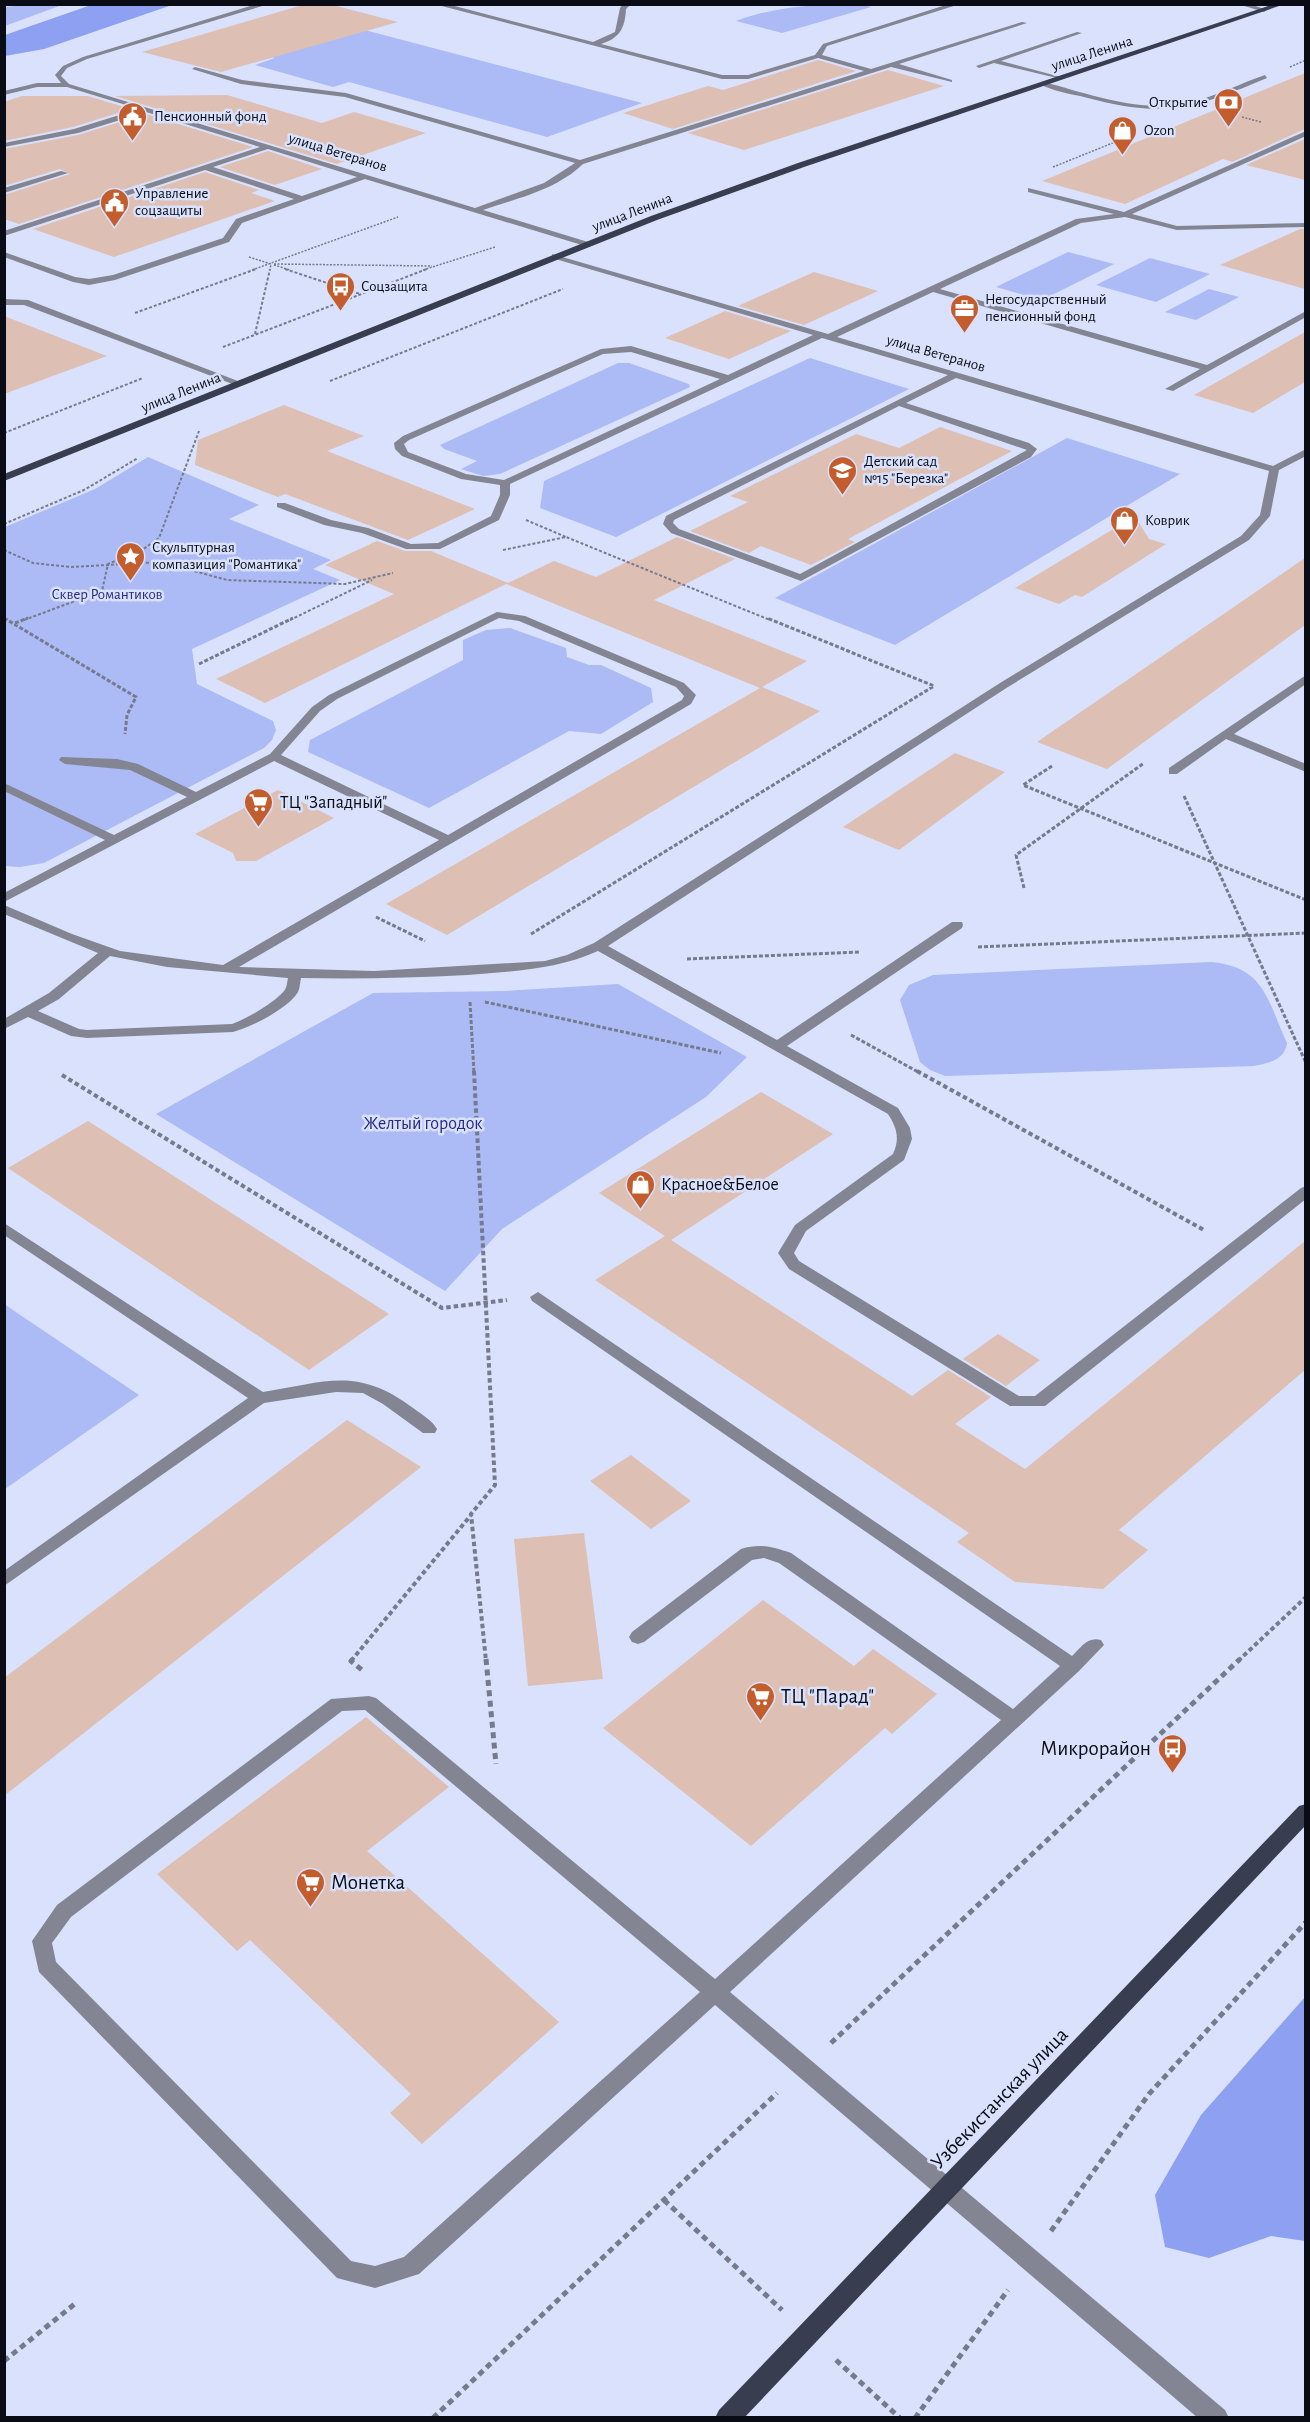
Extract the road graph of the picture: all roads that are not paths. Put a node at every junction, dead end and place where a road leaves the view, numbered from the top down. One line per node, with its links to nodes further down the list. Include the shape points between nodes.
1 (266, 4): 21 (street, via 76,62 57,76)
2 (437, 4): 10 (street)
3 (628, 4): 10 (street, via 623,8 619,33)
4 (957, 4): 11 (street, via 825,45)
5 (1241, 4): 7 (street)
6 (1282, 4): 7 (main road, улица Ленина)
7 (1264, 10): 18 (main road, улица Ленина)
8 (1024, 23): 13 (street)
9 (1079, 33): 12 (street)
10 (594, 44): 11 (street, via 730,78 748,77)
11 (818, 56): 16 (street)
12 (994, 61): 14 (street); 18 (street)
13 (892, 65): 16 (street); 19 (street)
14 (979, 66)
15 (195, 69): 27 (street, via 241,81 346,95)
16 (872, 71): 27 (street)
17 (1265, 77): 20 (street, via 1196,104 1148,107)
18 (1059, 78): 20 (main road, улица Ленина)
19 (950, 81)
20 (1044, 84): 40 (main road, улица Ленина, via 791,168)
21 (67, 85): 22 (street, улица Ветеранов, via 37,85); 23 (street, улица Ветеранов)
22 (4, 93)
23 (147, 109): 25 (street, via 75,131); 26 (street, улица Ветеранов)
24 (1305, 133): 36 (street)
25 (4, 145)
26 (269, 146): 28 (street); 30 (street, улица Ветеранов)
27 (580, 162): 34 (street, via 572,172 558,179)
28 (204, 167): 33 (street); 39 (street)
29 (63, 173): 32 (street)
30 (366, 176): 33 (street); 34 (street, улица Ветеранов)
31 (1031, 190): 35 (street)
32 (4, 192)
33 (303, 199): 41 (street, via 239,221 231,236 212,244 89,282)
34 (476, 210): 40 (street, улица Ветеранов)
35 (1105, 210): 36 (street); 37 (street)
36 (1123, 215): 37 (street); 38 (street, via 1177,228)
37 (1079, 222): 43 (street)
38 (1305, 225)
39 (4, 234)
40 (585, 244): 42 (main road, улица Ленина)
41 (4, 254)
42 (555, 256): 46 (street, улица Ветеранов); 50 (main road, улица Ленина)
43 (931, 289): 46 (street); 47 (street)
44 (4, 302): 50 (street, via 25,302)
45 (1305, 314): 47 (street)
46 (825, 336): 48 (street, улица Ветеранов); 49 (street)
47 (1208, 368): 51 (street)
48 (955, 375): 52 (street); 54 (street, улица Ветеранов)
49 (727, 378): 56 (street); 56 (street, via 647,353 616,349 601,352 399,443 405,454 464,477)
50 (238, 383): 55 (main road, улица Ленина)
51 (1170, 389)
52 (898, 403): 52 (street, via 1032,449 1028,455 801,578 675,531 668,524 670,518)
53 (1305, 452): 54 (street)
54 (1274, 469): 71 (street, via 1265,516 1245,538 1004,685)
55 (4, 478)
56 (505, 483): 57 (street, via 505,495 495,518 440,546 410,547)
57 (281, 506)
58 (1305, 678): 59 (street)
59 (1226, 735): 62 (street); 63 (street)
60 (274, 756): 65 (street); 67 (street); 67 (street, via 316,709 333,697 497,615 521,618 687,690 687,702)
61 (65, 760): 65 (street, via 134,767)
62 (1305, 769)
63 (1173, 771)
64 (4, 786): 66 (street)
65 (197, 797): 66 (street)
66 (115, 840): 68 (street)
67 (448, 840): 73 (street)
68 (4, 898)
69 (4, 909): 72 (street, via 50,931)
70 (957, 926): 77 (street)
71 (599, 946): 74 (street, via 545,965 366,976); 77 (street)
72 (107, 951): 73 (street); 75 (street)
73 (224, 970): 74 (street)
74 (295, 975): 75 (street, via 292,991 284,998 248,1023 222,1030 76,1033)
75 (29, 1012): 76 (street)
76 (4, 1025)
77 (777, 1046): 78 (street, via 893,1111 904,1127 906,1146 899,1157 800,1228 786,1253 794,1265 1016,1402 1039,1402)
78 (1305, 1191)
79 (4, 1228): 81 (street)
80 (538, 1297): 86 (street)
81 (261, 1398): 82 (street, via 350,1386 365,1388); 83 (street)
82 (429, 1429)
83 (4, 1580)
84 (639, 1637): 87 (street, via 747,1554 765,1551 785,1558)
85 (1095, 1645): 86 (street)
86 (1073, 1666): 87 (street)
87 (1014, 1719): 89 (street)
88 (1305, 1812): 90 (main road, Узбекистанская улица)
89 (715, 1992): 89 (street, via 411,2266 375,2277 345,2270 46,1966 42,1941 63,1911 338,1704 369,1703); 90 (street)
90 (947, 2187): 91 (main road, Узбекистанская улица); 92 (street)
91 (727, 2418)
92 (1217, 2418)

